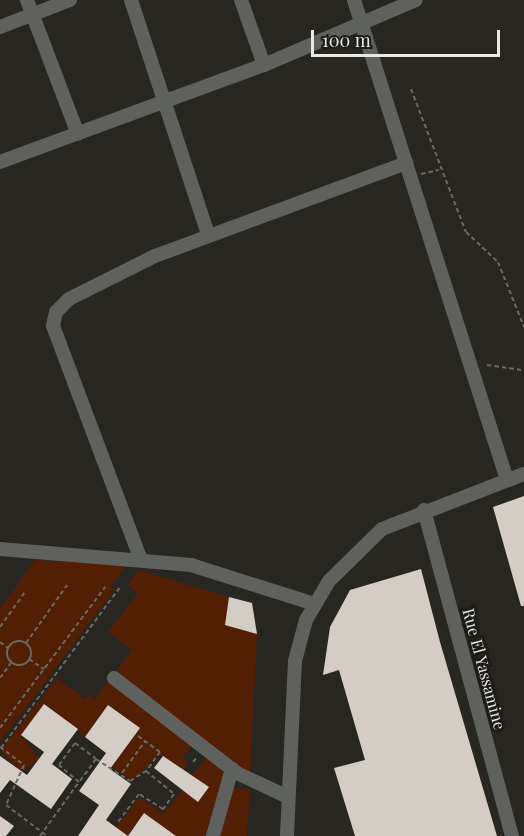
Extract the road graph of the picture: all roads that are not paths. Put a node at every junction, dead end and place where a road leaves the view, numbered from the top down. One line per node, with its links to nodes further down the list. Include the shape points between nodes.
1 (27, 0): 7 (street)
2 (70, 0): 7 (street)
3 (130, 0): 11 (street)
4 (241, 0): 10 (street)
5 (354, 0): 8 (street)
6 (417, 0): 8 (street)
7 (33, 14): 9 (street); 12 (street)
8 (362, 24): 10 (street); 14 (street)
9 (0, 27)
10 (264, 65): 11 (street)
11 (165, 101): 12 (street); 15 (street)
12 (78, 134): 13 (street)
13 (0, 162)
14 (408, 170): 15 (street); 17 (street)
15 (208, 234): 20 (street, via 69,299 52,320)
16 (524, 474): 17 (street)
17 (507, 480): 18 (street)
18 (423, 510): 21 (street, via 363,543); 27 (street, Rue El Yassamine)
19 (0, 549): 20 (street)
20 (141, 560): 21 (street, via 191,566)
21 (315, 604): 24 (street, via 295,661)
22 (114, 678): 23 (street)
23 (232, 769): 24 (street); 25 (street)
24 (288, 797): 26 (street)
25 (213, 836)
26 (286, 836)
27 (512, 836)

